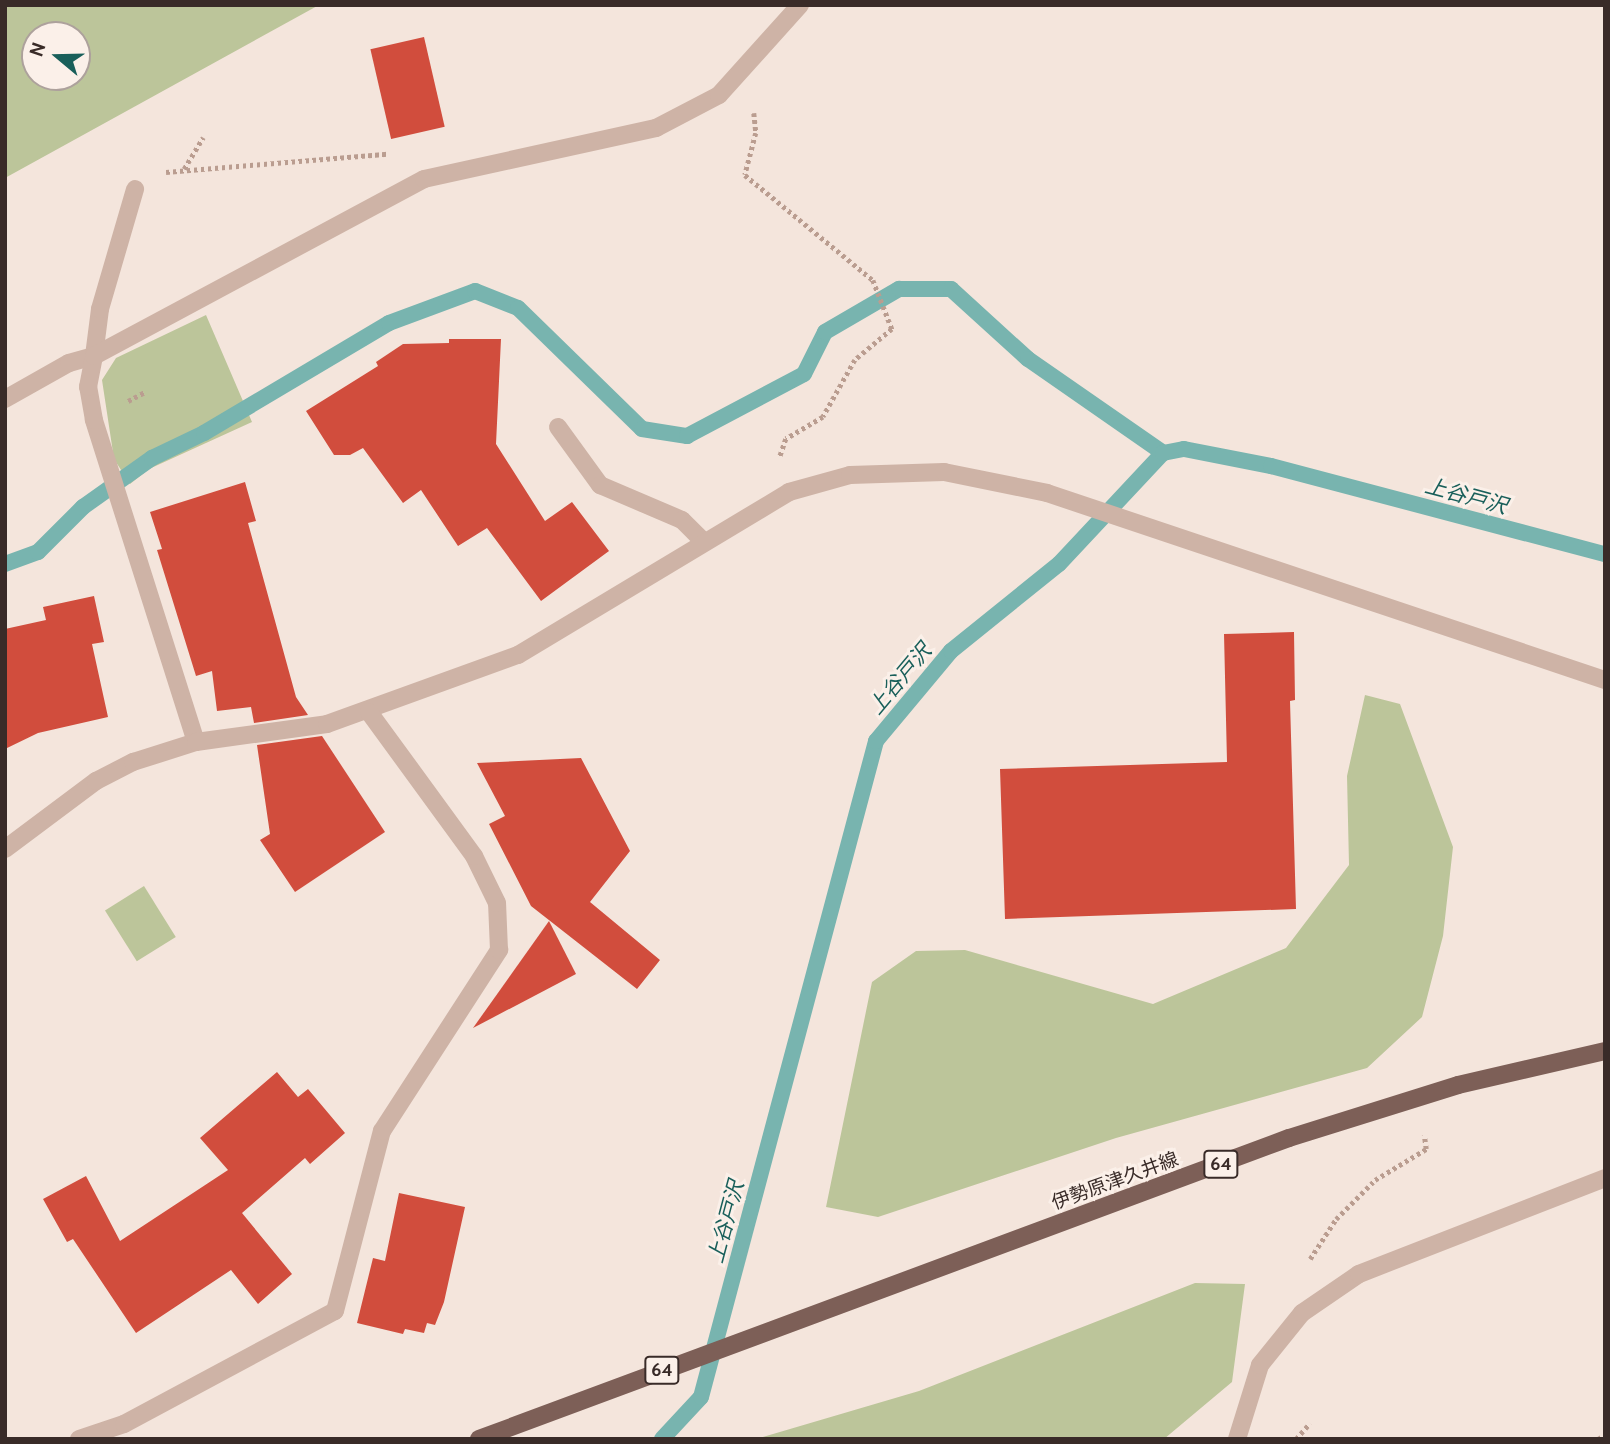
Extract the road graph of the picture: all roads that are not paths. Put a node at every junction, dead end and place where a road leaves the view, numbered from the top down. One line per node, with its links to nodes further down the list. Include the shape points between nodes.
1 (800, 5): 3 (street, via 719,95 656,128 433,177 394,192)
2 (135, 189): 3 (street, via 100,309)
3 (94, 356): 4 (street, via 69,363); 9 (street, via 88,387 94,420)
4 (5, 399)
5 (558, 428): 6 (street, via 600,485 682,520)
6 (704, 542): 7 (street, via 789,492 850,475 944,471 1047,493); 8 (street, via 518,655)
7 (1605, 680)
8 (369, 712): 9 (street, via 327,724); 13 (street, via 474,856 497,903 499,950 382,1132 335,1311 124,1424)
9 (196, 742): 10 (street, via 132,762 96,781)
10 (5, 849)
11 (1605, 1051): 14 (main road, 伊勢原津久井線 / 64, via 1376,1110 844,1301)
12 (1605, 1178): 15 (street, via 1359,1273 1302,1313 1261,1365)
13 (79, 1439)
14 (479, 1439)
15 (1237, 1439)

